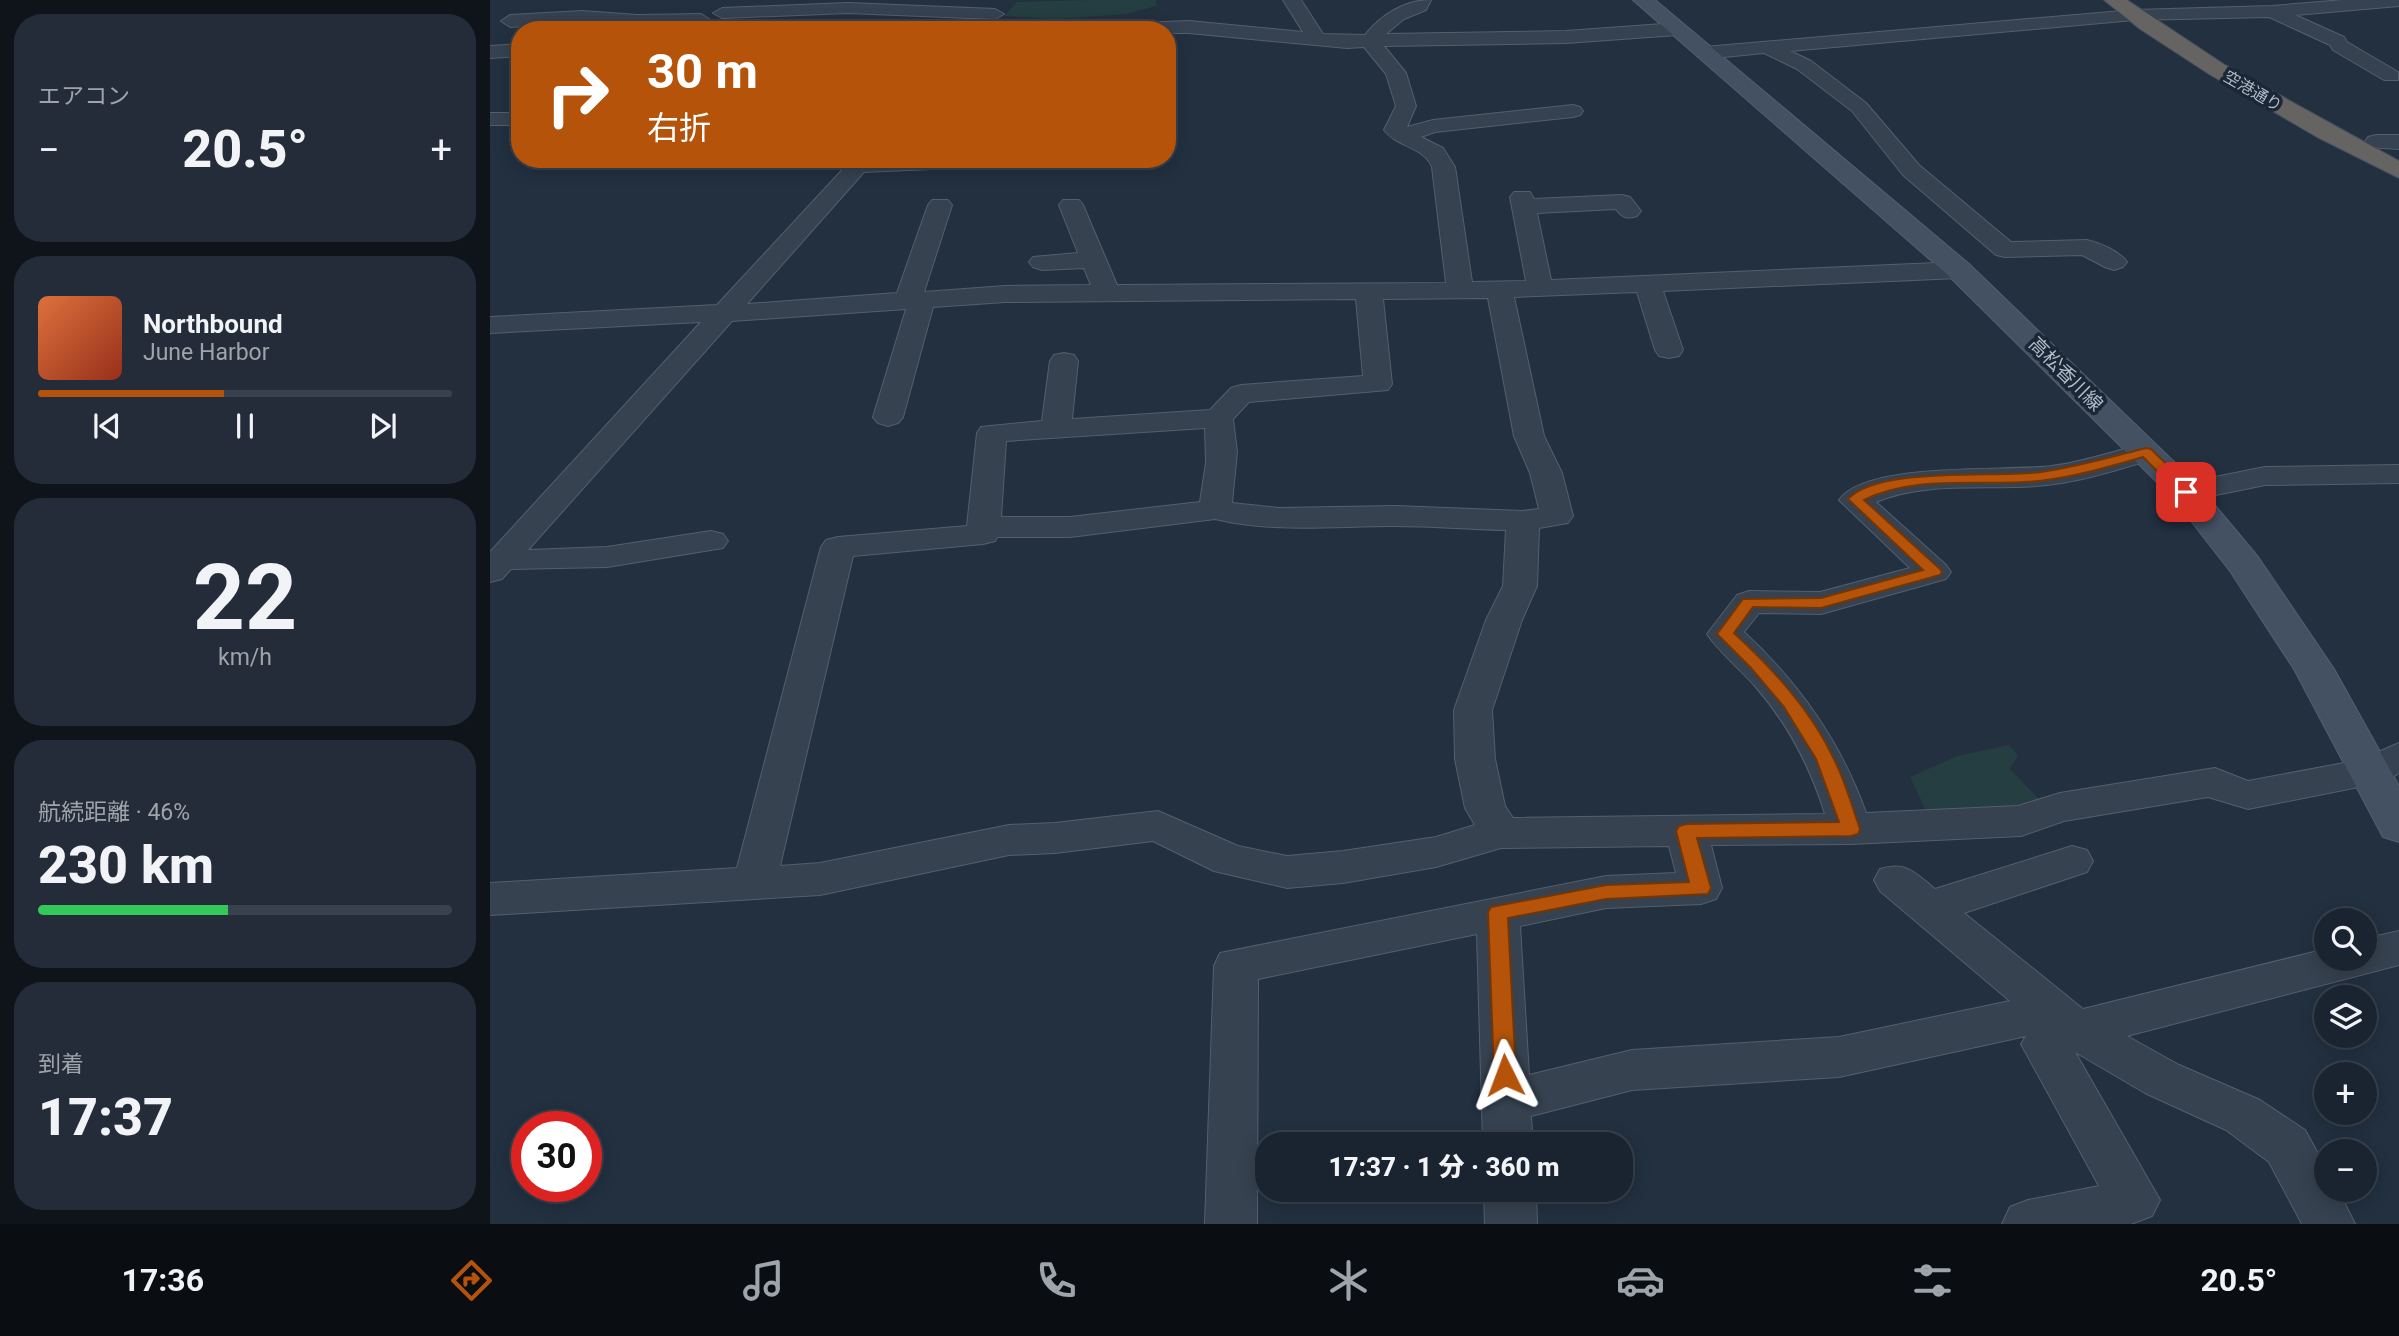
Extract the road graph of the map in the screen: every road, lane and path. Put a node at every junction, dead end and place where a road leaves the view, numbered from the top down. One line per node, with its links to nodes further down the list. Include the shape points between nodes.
1 (1292, 0): 22 (street)
2 (1422, 0): 23 (street, via 1420,6 1400,12 1378,29)
3 (1643, 0): 19 (main road, 高松香川線)
4 (2113, 0): 9 (highway, 空港通り)
5 (2399, 1): 10 (street)
6 (851, 4): 7 (street); 16 (street)
7 (1001, 7): 17 (street)
8 (2196, 7): 10 (street); 11 (street)
9 (2137, 8): 11 (highway, 空港通り); 24 (street); 35 (highway, 空港通り, via 2258,95)
10 (2272, 10): 28 (street, via 2337,41 2370,64)
11 (2161, 15): 31 (highway, 空港通り, via 2286,94)
12 (564, 21): 14 (street, via 582,16)
13 (638, 21): 15 (street)
14 (638, 21)
15 (704, 21)
16 (743, 21)
17 (989, 21)
18 (1176, 28): 22 (street)
19 (1676, 29): 21 (street); 26 (main road, 高松香川線)
20 (1493, 36): 21 (street); 23 (street); 27 (street)
21 (1592, 36): 25 (street)
22 (1317, 39): 23 (street)
23 (1370, 42): 30 (street, via 1396,73 1406,106 1396,121 1395,130)
24 (1766, 47): 26 (street); 41 (street, via 1804,65 1860,107 1911,170 2005,250 2087,247)
25 (1611, 48)
26 (1704, 53): 42 (main road, 高松香川線)
27 (1520, 54)
28 (2395, 69)
29 (1573, 111): 30 (street, via 1433,126)
30 (1402, 136): 47 (street, via 1430,149 1445,167)
31 (2376, 142): 32 (street); 33 (highway, 空港通り)
32 (2399, 142)
33 (2399, 154)
34 (857, 168): 50 (street)
35 (2399, 171)
36 (940, 205): 49 (street)
37 (1071, 205): 39 (street)
38 (1629, 211): 44 (street, via 1622,202 1523,202)
39 (1093, 260): 40 (street); 46 (street)
40 (1042, 262)
41 (2114, 262)
42 (1959, 270): 43 (street); 57 (main road, 高松香川線)
43 (1647, 286): 44 (street); 52 (street)
44 (1540, 289): 45 (street)
45 (1499, 290): 47 (street); 61 (street, via 1529,436 1557,516)
46 (1106, 291): 48 (street); 49 (street)
47 (1460, 291): 48 (street)
48 (1368, 293): 55 (street, via 1378,384 1241,394)
49 (915, 301): 50 (street); 54 (street)
50 (726, 313): 51 (street); 64 (street)
51 (490, 325)
52 (1669, 350)
53 (1064, 361): 56 (street)
54 (888, 417)
55 (1218, 418): 56 (street); 60 (street, via 1222,467)
56 (1056, 429): 62 (street, via 992,433)
57 (2146, 452): 59 (main road, 高松香川線); 67 (street, via 2038,477 1908,482 1875,489 1855,499 1934,572 1821,603 1749,602 1725,634 1790,703 1825,758)
58 (2399, 474): 59 (street, via 2265,476)
59 (2186, 492): 65 (main road, 高松香川線, via 2245,565)
60 (1215, 509): 61 (street, via 1279,518); 62 (street, via 1070,527)
61 (1523, 521): 69 (street, via 1520,586 1473,710 1475,759 1485,808)
62 (983, 527): 72 (street, via 983,534 838,547)
63 (711, 541): 64 (street, via 632,556)
64 (496, 565)
65 (2384, 764): 66 (main road, 高松香川線); 67 (street, via 2248,795 2225,790 2215,782 2060,807 2021,821)
66 (2399, 826)
67 (1851, 829): 68 (street)
68 (1686, 831): 69 (street); 75 (street, via 1701,888 1606,892)
69 (1501, 833): 72 (street, via 1436,852 1287,872 1229,860 1158,826 1009,840 820,879)
70 (2073, 861): 74 (street)
71 (1895, 880): 74 (street)
72 (754, 884): 73 (street)
73 (490, 899)
74 (1928, 908): 79 (street)
75 (1498, 912): 80 (street); 82 (street, via 1237,966)
76 (2399, 948): 77 (street)
77 (2377, 954)
78 (2314, 968): 79 (street)
79 (2065, 1021): 80 (street, via 1839,1057 1632,1070); 84 (street, via 2045,1044 2134,1200); 85 (street, via 2162,1079 2243,1115 2287,1146)
80 (1507, 1123)
81 (1510, 1202): 83 (street)
82 (1231, 1224)
83 (1511, 1224)
84 (2028, 1224)
85 (2329, 1224)

